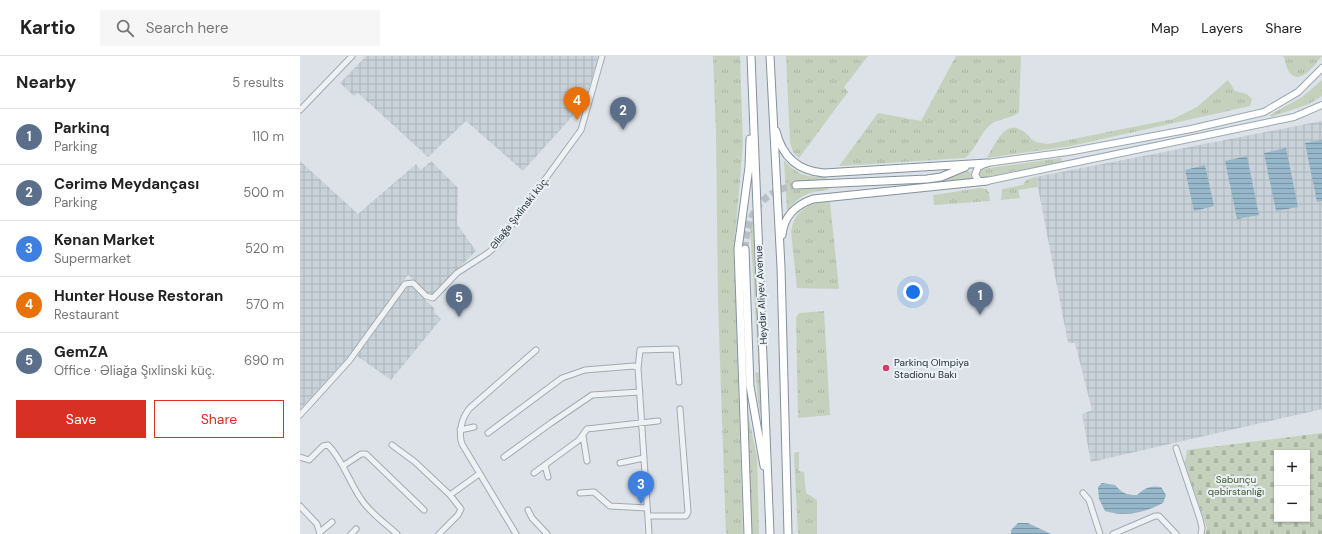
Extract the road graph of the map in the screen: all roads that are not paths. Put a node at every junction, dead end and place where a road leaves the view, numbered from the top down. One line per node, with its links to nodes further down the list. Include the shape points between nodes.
1 (352, 56): 9 (street)
2 (602, 56): 21 (street, Əliağa Şıxlinski küç., via 581,130 498,244 458,273 433,298 426,296 413,283 405,284 349,361)
3 (751, 56): 6 (highway, Heydar Aliyev Avenue)
4 (770, 56): 7 (highway, Heydar Aliyev Avenue)
5 (1322, 68): 10 (main road, via 1298,92 1264,112 1191,129 1068,152)
6 (752, 97): 45 (highway, Heydar Aliyev Avenue); 58 (highway, via 749,167 738,249)
7 (771, 100): 11 (highway, via 780,145 790,160 813,172); 15 (highway, Heydar Aliyev Avenue)
8 (1322, 105): 12 (main road, via 1305,113 1277,120)
9 (300, 110)
10 (988, 163): 11 (highway); 12 (main road, via 978,167 974,172 977,179)
11 (968, 165): 13 (highway, via 931,179)
12 (987, 182): 15 (highway, via 830,196 806,201 794,208 785,222)
13 (796, 185)
14 (745, 249): 45 (highway, via 750,386)
15 (781, 267): 60 (highway, Heydar Aliyev Avenue)
16 (536, 350): 25 (street, via 470,408)
17 (638, 368): 18 (street, via 641,349 674,348 677,350); 19 (street); 26 (street, via 634,366 595,369 562,378)
18 (679, 382)
19 (640, 392): 23 (street); 31 (street, via 592,395)
20 (680, 409): 48 (street, via 688,512 686,516)
21 (300, 415)
22 (658, 420): 23 (street)
23 (642, 422): 27 (street, via 591,427); 32 (street)
24 (474, 428): 25 (street)
25 (460, 430): 38 (street, via 462,444)
26 (488, 432)
27 (583, 436): 33 (street); 35 (street)
28 (392, 445): 42 (street, via 415,462)
29 (1176, 448): 64 (street, via 1201,523)
30 (300, 457): 36 (street, via 309,460 326,444)
31 (504, 457)
32 (644, 458): 34 (street); 44 (street)
33 (587, 461)
34 (620, 463)
35 (545, 465): 37 (street); 39 (street)
36 (343, 466): 46 (street, via 361,454 366,454); 53 (street, via 364,503)
37 (534, 473)
38 (479, 474): 42 (street); 55 (street)
39 (548, 477)
40 (580, 493): 44 (street, via 594,492 610,506)
41 (1083, 493): 61 (street, via 1089,500)
42 (450, 495): 54 (street, via 461,511)
43 (300, 506): 51 (street, via 318,524)
44 (647, 508): 48 (street)
45 (769, 509): 59 (highway, Heydar Aliyev Avenue)
46 (424, 510)
47 (528, 510): 56 (street)
48 (648, 516): 57 (street)
49 (332, 522): 51 (street)
50 (356, 529): 52 (street)
51 (320, 533)
52 (351, 534)
53 (398, 534)
54 (439, 534)
55 (516, 534)
56 (547, 534)
57 (649, 534)
58 (748, 534)
59 (769, 534)
60 (788, 534)
61 (1100, 534)
62 (1113, 534): 63 (street, via 1159,516)
63 (1176, 534)
64 (1201, 534)

